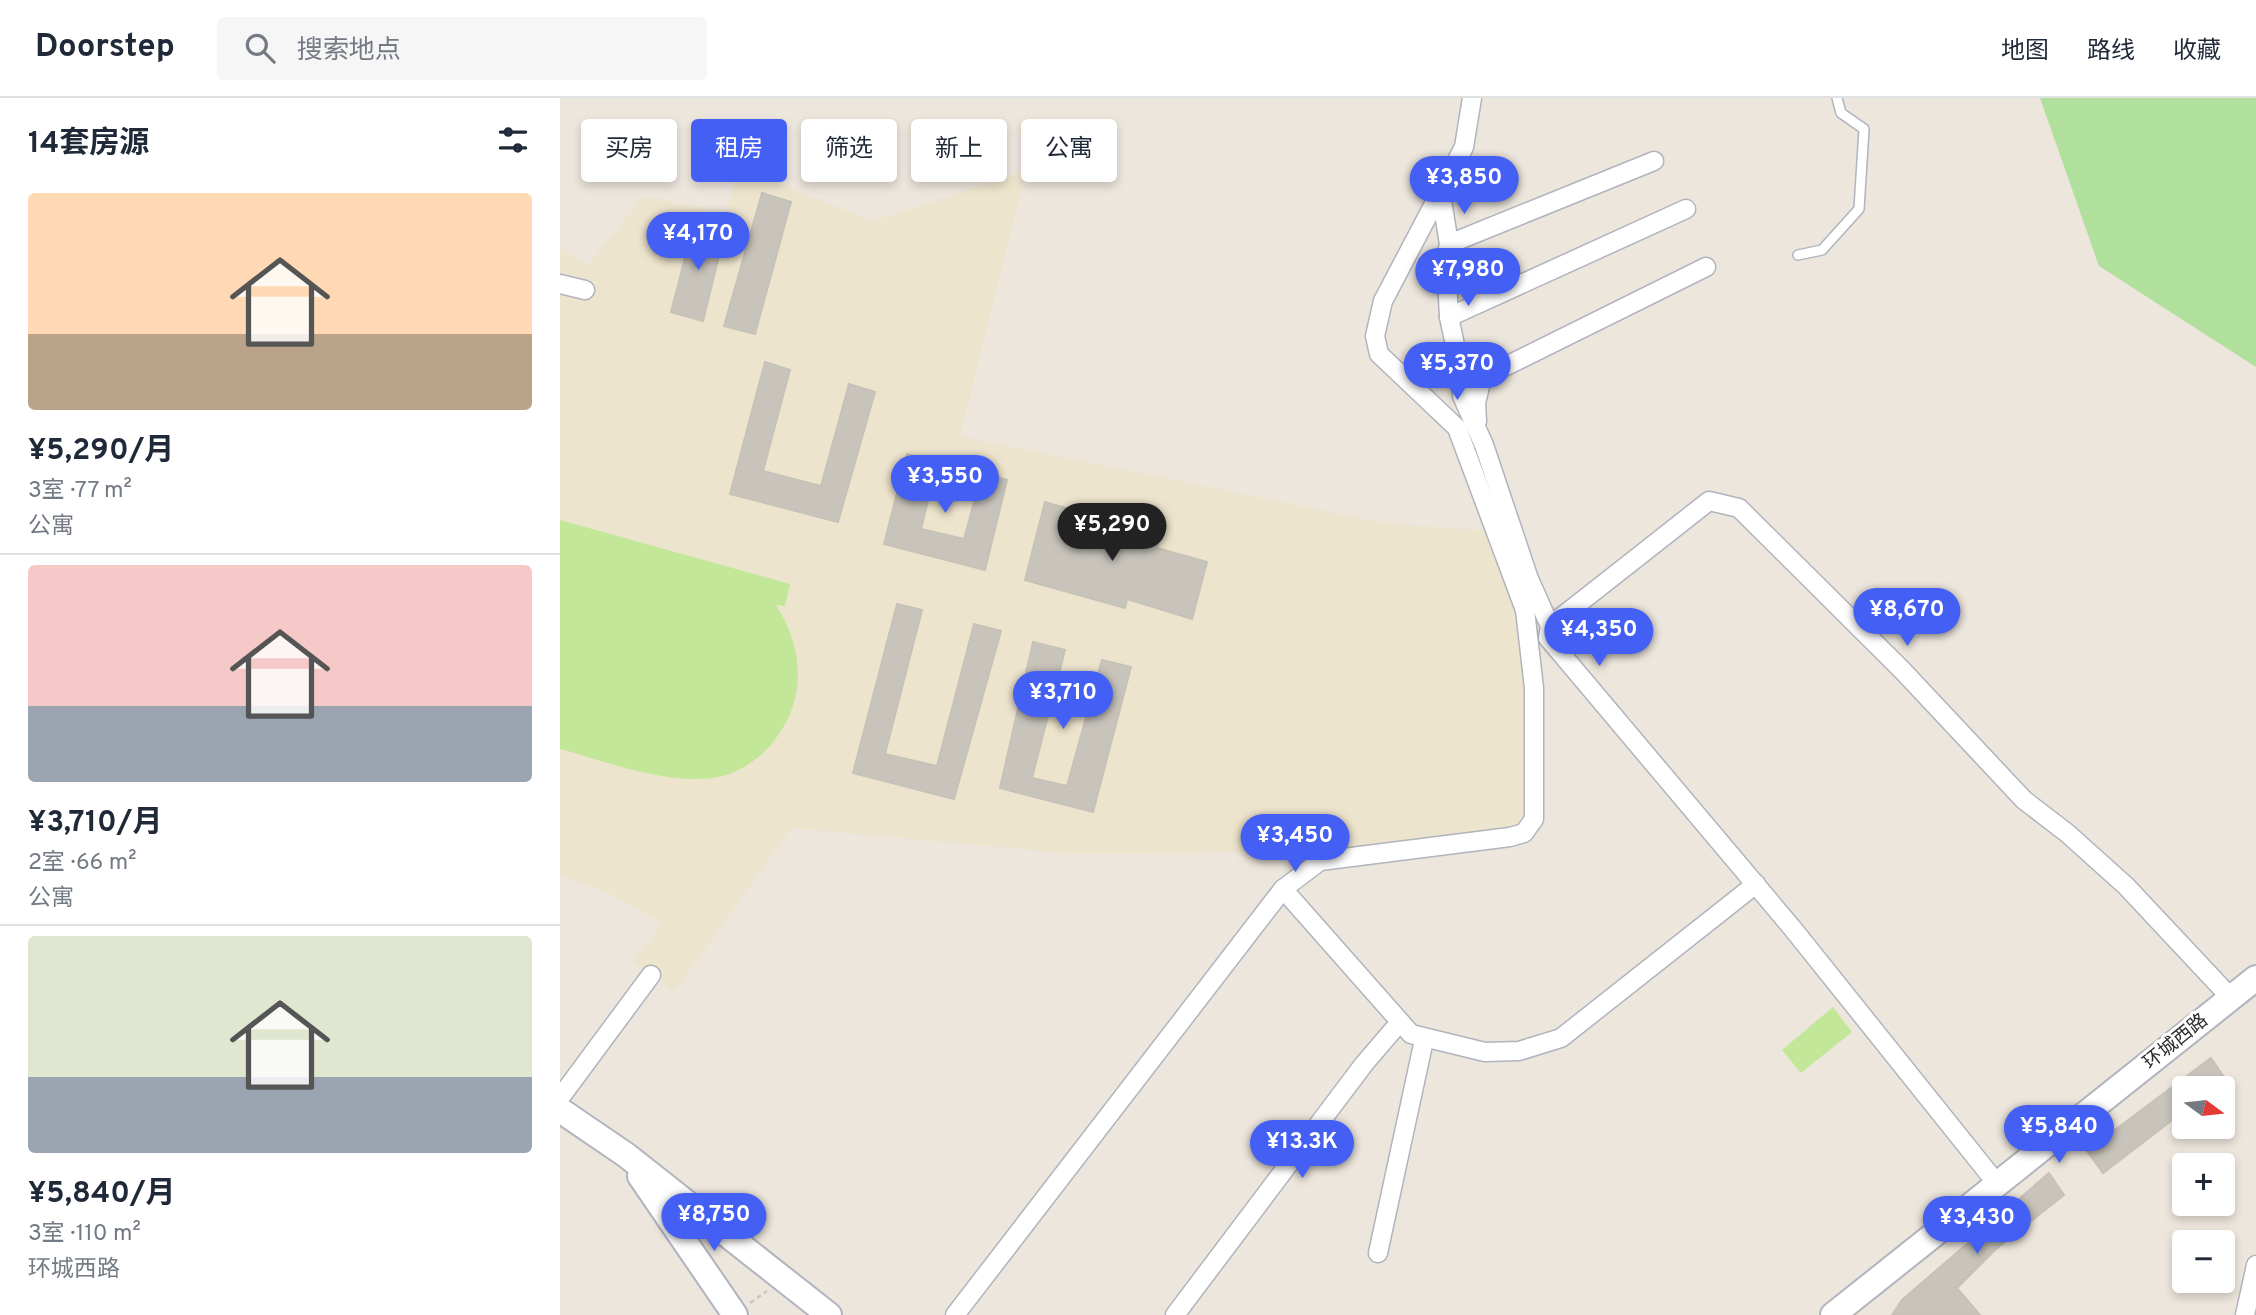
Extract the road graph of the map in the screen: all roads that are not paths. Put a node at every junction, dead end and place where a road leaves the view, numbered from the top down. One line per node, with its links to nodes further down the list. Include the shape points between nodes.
1 (1472, 98): 4 (street, via 1464,147)
2 (1838, 98): 7 (lane, via 1840,113 1864,129 1859,209 1822,250)
3 (1654, 161): 6 (street)
4 (1441, 194): 6 (street); 15 (street, via 1383,301 1375,336 1379,354 1457,428 1525,610 1534,688 1534,819 1524,833 1510,837 1320,861)
5 (1686, 209): 11 (street)
6 (1449, 244): 11 (street)
7 (1798, 255)
8 (1706, 267): 12 (street, via 1482,378 1476,403)
9 (560, 284): 10 (street)
10 (585, 290)
11 (1449, 317): 12 (street, via 1462,396)
12 (1478, 432): 13 (street)
13 (1550, 626): 14 (street, via 1548,638); 18 (street, via 1709,501 1739,508 2024,800 2126,886)
14 (1756, 884): 20 (street, via 1561,1038 1519,1051 1485,1052); 24 (street)
15 (1283, 888): 19 (street); 29 (street)
16 (650, 975): 21 (street)
17 (2256, 978): 18 (main road, 环城西路)
18 (2231, 998): 24 (main road, 环城西路)
19 (1401, 1022): 20 (street); 30 (street, via 1364,1063)
20 (1424, 1040): 25 (street)
21 (560, 1098)
22 (560, 1110): 23 (main road)
23 (626, 1155): 27 (main road); 28 (main road)
24 (1998, 1185): 31 (main road, 环城西路)
25 (1378, 1253)
26 (2256, 1265): 32 (street)
27 (734, 1315)
28 (830, 1315)
29 (955, 1315)
30 (1175, 1315)
31 (1833, 1315)
32 (2245, 1315)

